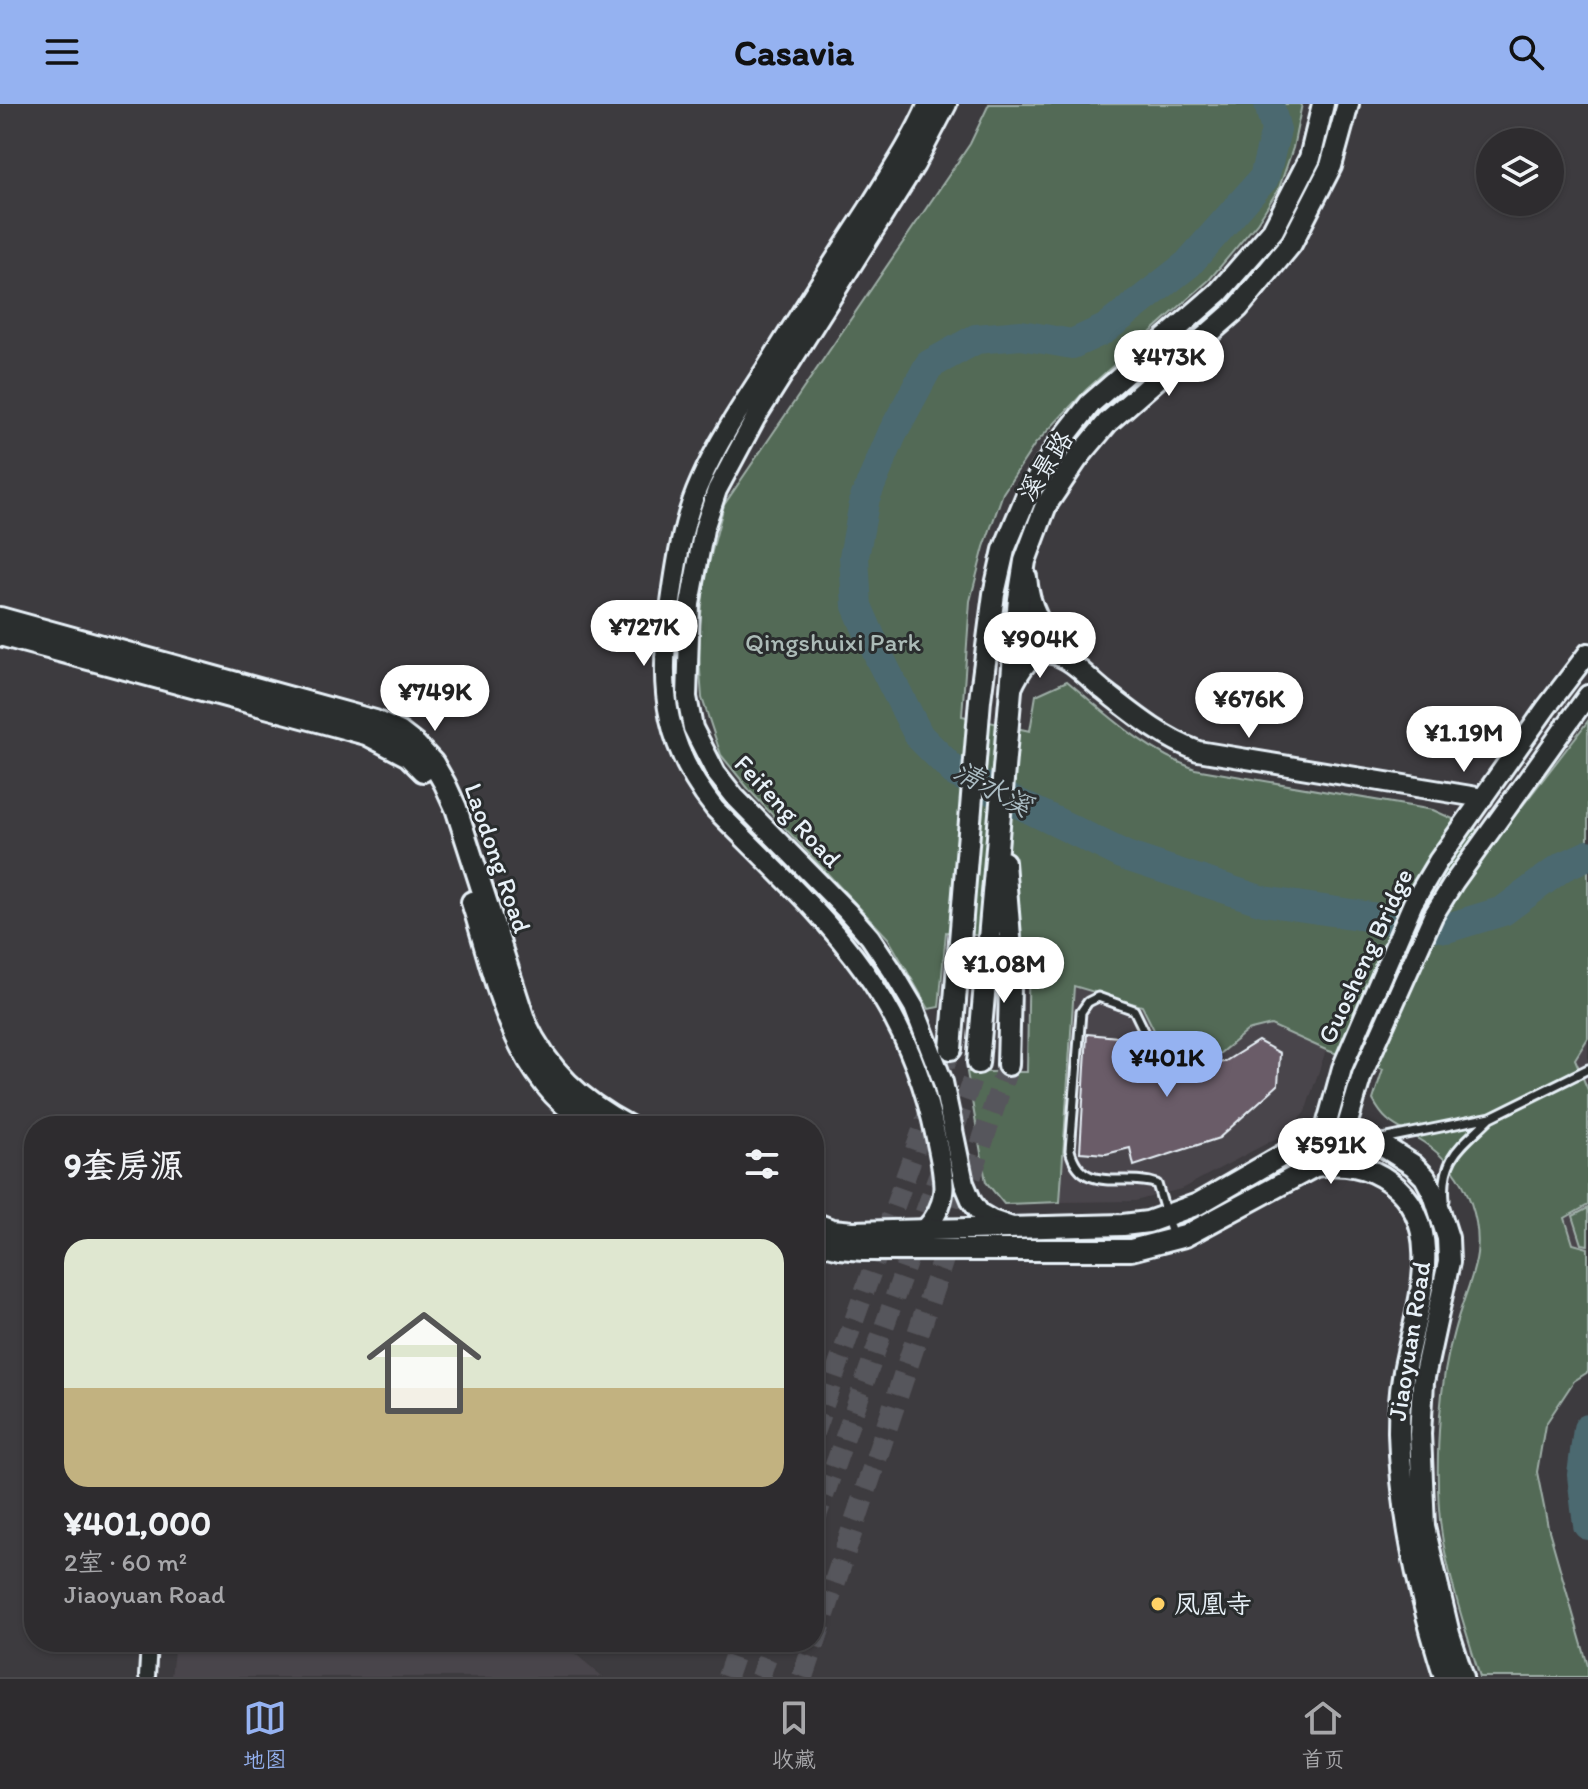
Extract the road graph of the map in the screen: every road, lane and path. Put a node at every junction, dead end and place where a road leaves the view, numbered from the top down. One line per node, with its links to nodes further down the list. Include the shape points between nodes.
1 (928, 104): 28 (street, Feifeng Road, via 903,154 740,409 699,483 678,554 665,674 672,732 696,785 853,953 911,1051 932,1116 944,1180 937,1217)
2 (947, 104): 27 (street, Feifeng Road, via 717,490 690,604 687,697 693,728 716,773 847,911 892,970 914,1007 943,1082 972,1202 980,1213)
3 (1323, 104): 15 (main road, 溪景路, via 1310,158 1273,230 1219,292 1090,404 1027,495 1004,550 980,700)
4 (1348, 104): 5 (main road, 溪景路, via 1331,166 1291,244 1238,308 1108,422 1046,505)
5 (1025, 561): 10 (street, via 1036,616); 12 (main road, 溪景路)
6 (0, 618): 8 (main road, Laodong Road)
7 (0, 635): 8 (main road, Laodong Road)
8 (36, 637): 20 (main road, Laodong Road, via 366,734 408,756 423,771 444,811 524,1054 562,1102)
9 (1588, 653): 13 (street, Guosheng Bridge)
10 (1069, 662): 12 (street, via 1052,654 1031,660 1021,670); 13 (street, via 1151,727 1198,751)
11 (1588, 695): 22 (street, Guosheng Bridge, via 1433,916)
12 (1010, 700): 14 (main road, 溪景路)
13 (1483, 798): 22 (street, Guosheng Bridge, via 1413,903 1342,1068)
14 (1000, 811): 17 (main road); 18 (main road, via 1011,950)
15 (951, 1049)
16 (1142, 1057): 25 (lane, via 1151,1045 1138,1014 1093,998 1081,1012 1079,1090 1070,1150 1075,1165 1092,1178 1157,1184)
17 (978, 1063)
18 (1008, 1065)
19 (1588, 1069): 21 (lane)
20 (584, 1116)
21 (1491, 1117): 23 (lane, via 1392,1139); 29 (lane, via 1445,1171)
22 (1332, 1138): 23 (main road, Jiaoyuan Road); 24 (street); 25 (main road, Jiaoyuan Road, via 1290,1151)
23 (1364, 1140): 29 (main road, Jiaoyuan Road, via 1397,1154 1425,1177)
24 (1325, 1164): 30 (main road); 34 (main road, Jiaoyuan Road, via 1366,1169 1395,1186 1414,1210 1422,1234 1423,1281 1402,1380 1399,1431 1409,1530)
25 (1167, 1216): 27 (main road, Jiaoyuan Road, via 1123,1225); 30 (lane)
26 (824, 1227): 28 (main road, Jiaoyuan Road, via 853,1232)
27 (1012, 1227): 28 (main road, Jiaoyuan Road)
28 (924, 1230)
29 (1448, 1238): 35 (main road, Jiaoyuan Road, via 1449,1262 1423,1382 1420,1434 1424,1527)
30 (1174, 1240): 31 (main road, via 1131,1250 863,1250)
31 (824, 1244)
32 (148, 1652): 33 (street)
33 (147, 1677)
34 (1445, 1677)
35 (1463, 1677)

